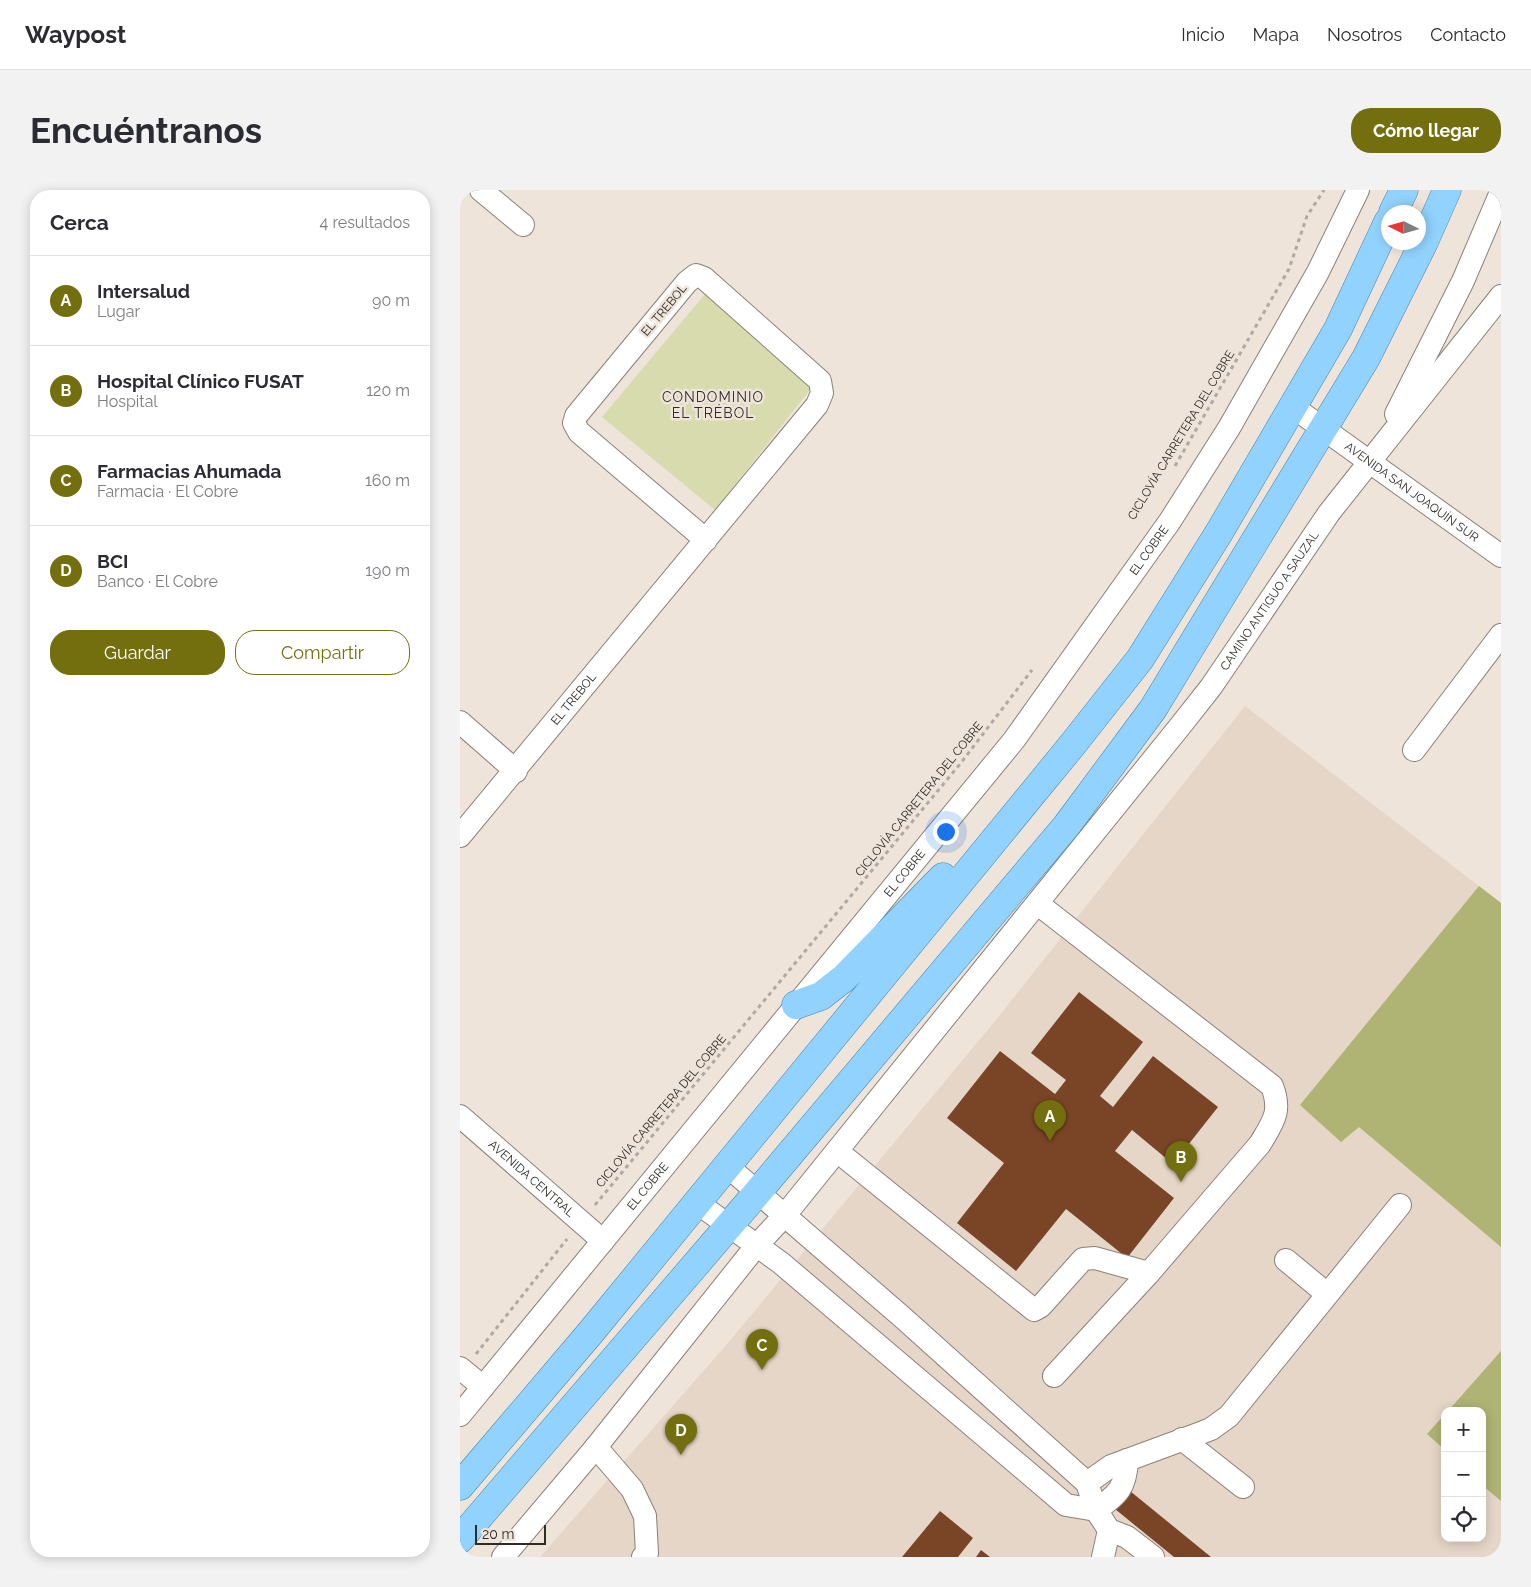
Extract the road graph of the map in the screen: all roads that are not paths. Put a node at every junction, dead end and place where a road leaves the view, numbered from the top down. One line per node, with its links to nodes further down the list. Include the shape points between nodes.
1 (481, 190): 7 (street)
2 (1358, 190): 22 (street, EL COBRE, via 1281,340 1170,521 1014,740)
3 (1404, 190): 6 (main road)
4 (1447, 190): 11 (main road, via 1366,358)
5 (1501, 192): 12 (street, via 1463,281)
6 (1396, 205)
7 (523, 225)
8 (1381, 237): 10 (main road, via 1338,328)
9 (1501, 296): 12 (street, CAMINO ANTIGUO A SAUZAL)
10 (1293, 407): 11 (street, AVENIDA SAN JOAQUÍN SUR); 19 (main road, via 1140,659)
11 (1323, 427): 12 (street, AVENIDA SAN JOAQUÍN SUR); 26 (main road, via 1153,709 1067,825)
12 (1370, 463): 14 (street, AVENIDA SAN JOAQUÍN SUR); 21 (street, CAMINO ANTIGUO A SAUZAL, via 1338,500 1303,549 1211,687)
13 (706, 540): 13 (street, EL TREBOL, via 817,405 822,393 820,381 704,278 696,275 576,416 574,423 579,432); 18 (street, EL TREBOL)
14 (1501, 556)
15 (1501, 635): 17 (street)
16 (460, 722): 18 (street)
17 (1414, 750)
18 (516, 771): 20 (street, EL TREBOL)
19 (1009, 822): 22 (main road, via 937,884 844,978 821,996); 25 (main road)
20 (460, 836)
21 (1038, 904): 24 (street, CAMINO ANTIGUO A SAUZAL); 34 (street, via 1272,1086 1277,1099 1273,1123 1260,1144)
22 (796, 1005): 31 (street, EL COBRE)
23 (460, 1116): 31 (street, AVENIDA CENTRAL)
24 (837, 1151): 29 (street, CAMINO ANTIGUO A SAUZAL); 34 (street, via 1034,1310 1083,1259 1095,1258)
25 (726, 1165): 26 (street); 27 (main road)
26 (757, 1193): 29 (street); 30 (main road)
27 (696, 1202): 30 (street); 46 (main road)
28 (1400, 1205): 35 (street)
29 (785, 1215): 32 (street, CAMINO ANTIGUO A SAUZAL); 40 (street)
30 (729, 1226): 32 (street); 50 (main road)
31 (602, 1241): 38 (street, EL COBRE)
32 (757, 1245): 42 (street); 43 (street, CAMINO ANTIGUO A SAUZAL)
33 (1286, 1260): 35 (street)
34 (1149, 1273): 37 (street)
35 (1327, 1294): 41 (street, via 1229,1416 1211,1429)
36 (462, 1369): 38 (street)
37 (1054, 1376)
38 (482, 1387): 39 (street, EL COBRE)
39 (460, 1415)
40 (1016, 1418): 42 (street); 45 (street)
41 (1182, 1439): 44 (street); 47 (street)
42 (994, 1442): 48 (street, via 1066,1505)
43 (596, 1447): 51 (street, CAMINO ANTIGUO A SAUZAL); 52 (street, via 632,1489 645,1516 647,1553)
44 (1127, 1460): 45 (street, via 1111,1466); 48 (street, via 1126,1476 1116,1496)
45 (1087, 1483): 48 (street)
46 (460, 1486)
47 (1243, 1487)
48 (1096, 1510): 49 (street)
49 (1109, 1530): 53 (street); 54 (street, via 1127,1538)
50 (460, 1539)
51 (503, 1557)
52 (643, 1557)
53 (1103, 1557)
54 (1153, 1557)

